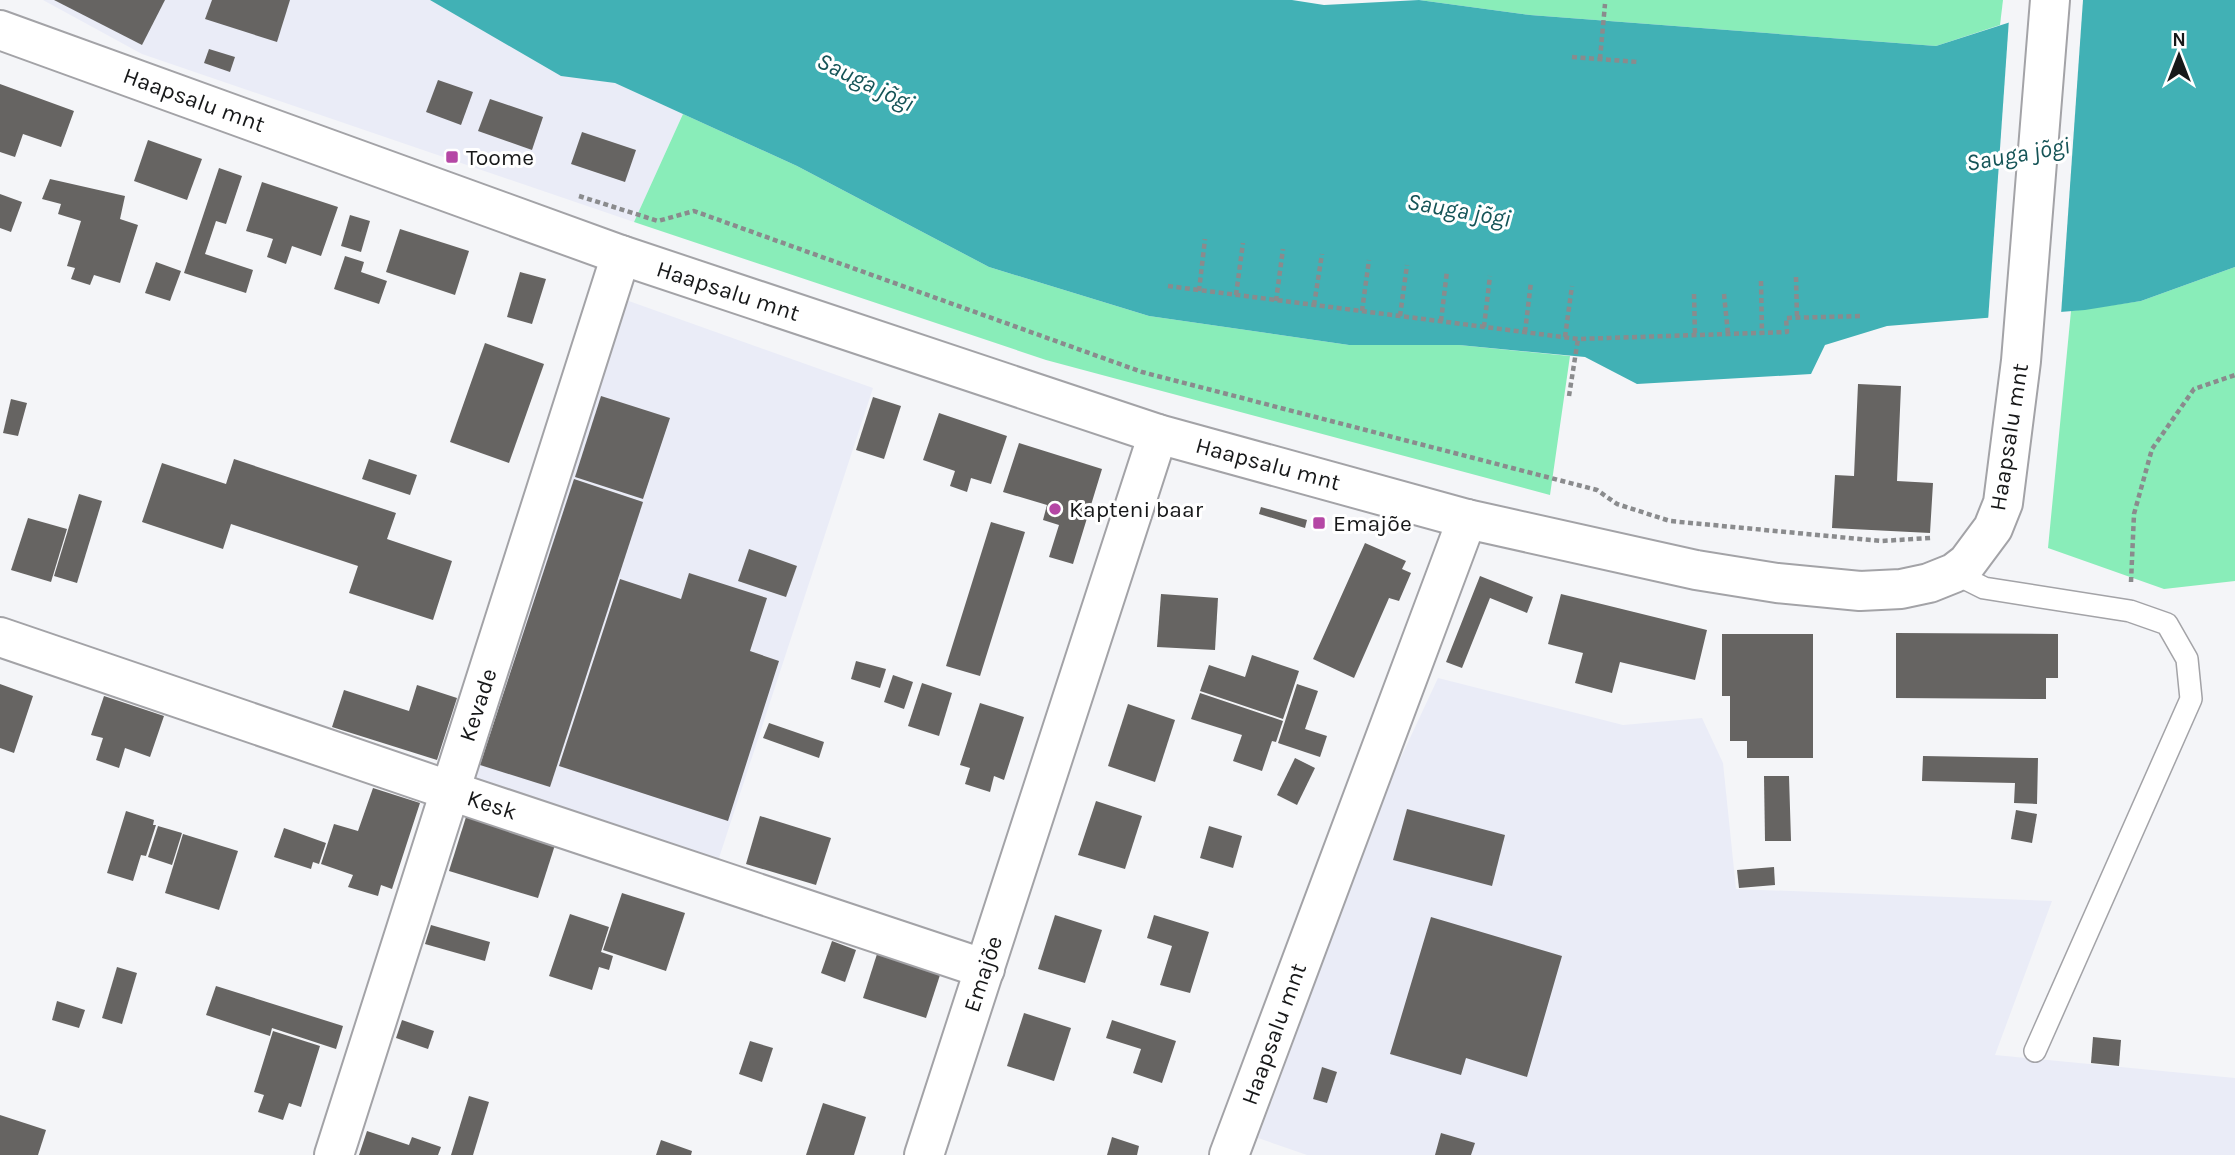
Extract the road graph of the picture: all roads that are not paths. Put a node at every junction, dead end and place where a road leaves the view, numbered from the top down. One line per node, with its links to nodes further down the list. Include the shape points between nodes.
1 (2050, 0): 6 (street, Haapsalu mnt, via 2021,361 2003,503 1993,528)
2 (0, 30): 3 (street, Haapsalu mnt)
3 (621, 255): 4 (street, Haapsalu mnt); 8 (street, Kevade)
4 (1158, 434): 5 (street, Haapsalu mnt); 9 (street, Emajõe)
5 (1467, 519): 6 (street, Haapsalu mnt, via 1696,570 1777,583 1860,591 1901,589); 13 (street, Haapsalu mnt)
6 (1954, 573): 10 (lane, via 1984,588 2130,611 2167,624 2187,659 2191,699)
7 (0, 637): 8 (street, Kesk)
8 (451, 791): 9 (street, Kesk); 11 (street, Kevade)
9 (985, 969): 12 (street, Emajõe)
10 (2035, 1052)
11 (334, 1155)
12 (923, 1155)
13 (1229, 1155)

